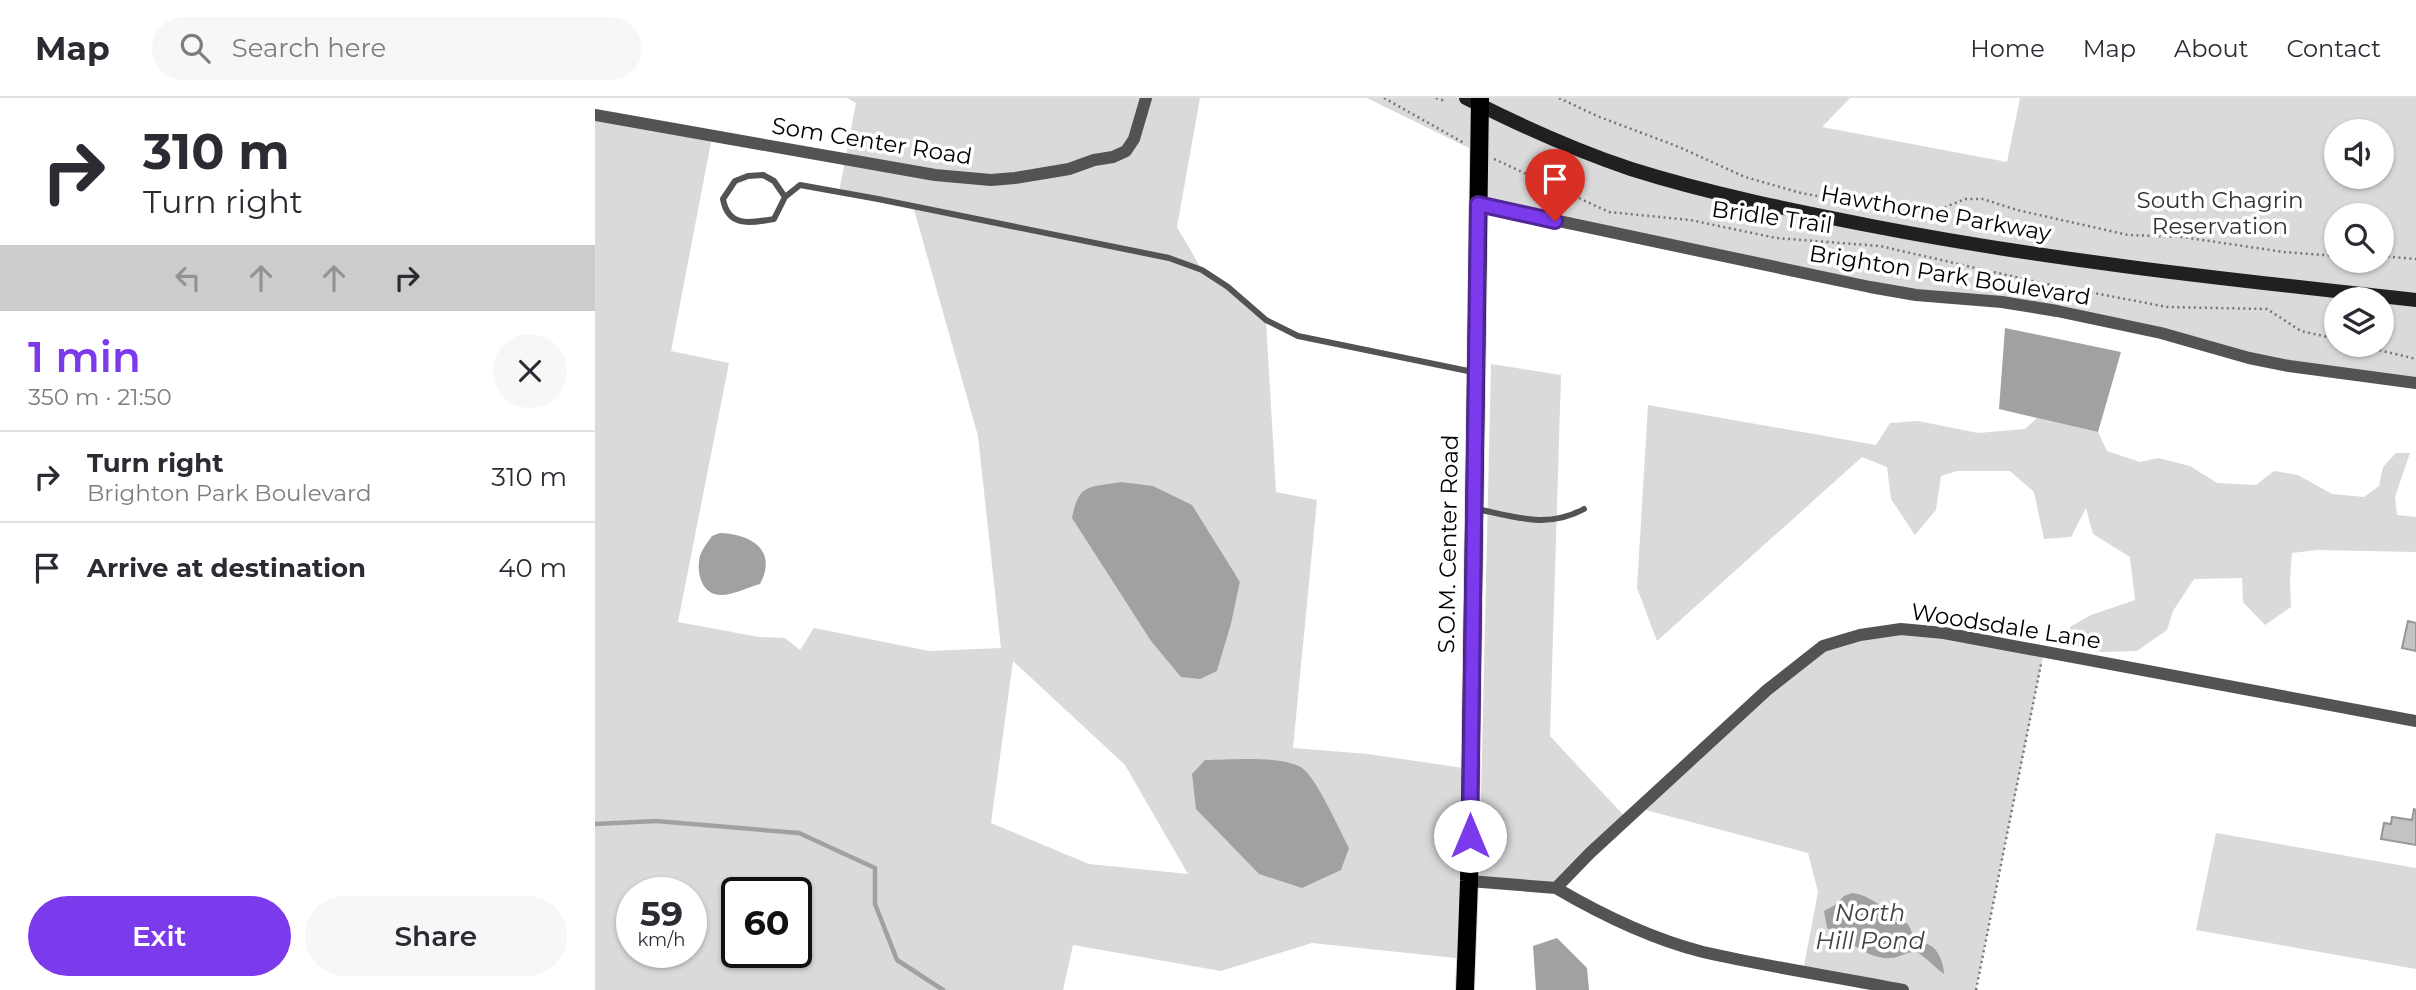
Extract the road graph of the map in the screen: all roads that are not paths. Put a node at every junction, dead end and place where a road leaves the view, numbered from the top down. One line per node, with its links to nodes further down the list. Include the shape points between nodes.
1 (1146, 98): 3 (street, Som Center Road, via 1126,151 1069,169 991,180 922,173)
2 (1475, 100): 5 (main road, S.O.M. Center Road); 6 (street, Hawthorne Parkway, via 1629,168 1831,218 2006,251)
3 (595, 115)
4 (785, 197): 4 (lane, via 774,219 758,221 729,216 723,199 735,181 763,175 774,181); 7 (lane, via 800,185 1168,258 1202,270 1266,320 1298,336)
5 (1478, 204): 7 (main road, S.O.M. Center Road); 8 (street, Brighton Park Boulevard, via 1870,287 2057,311 2249,358)
6 (2416, 300)
7 (1475, 372): 9 (main road, S.O.M. Center Road)
8 (2416, 383)
9 (1473, 508): 10 (lane, via 1553,521); 12 (main road, S.O.M. Center Road)
10 (1584, 509)
11 (2416, 721): 13 (street, Woodsdale Lane, via 1944,633 1901,629 1860,635 1823,646 1767,690)
12 (1469, 881): 13 (street); 14 (main road, S.O.M. Center Road)
13 (1556, 888): 15 (street, via 1641,931 1701,951)
14 (1465, 990)
15 (1903, 990)

